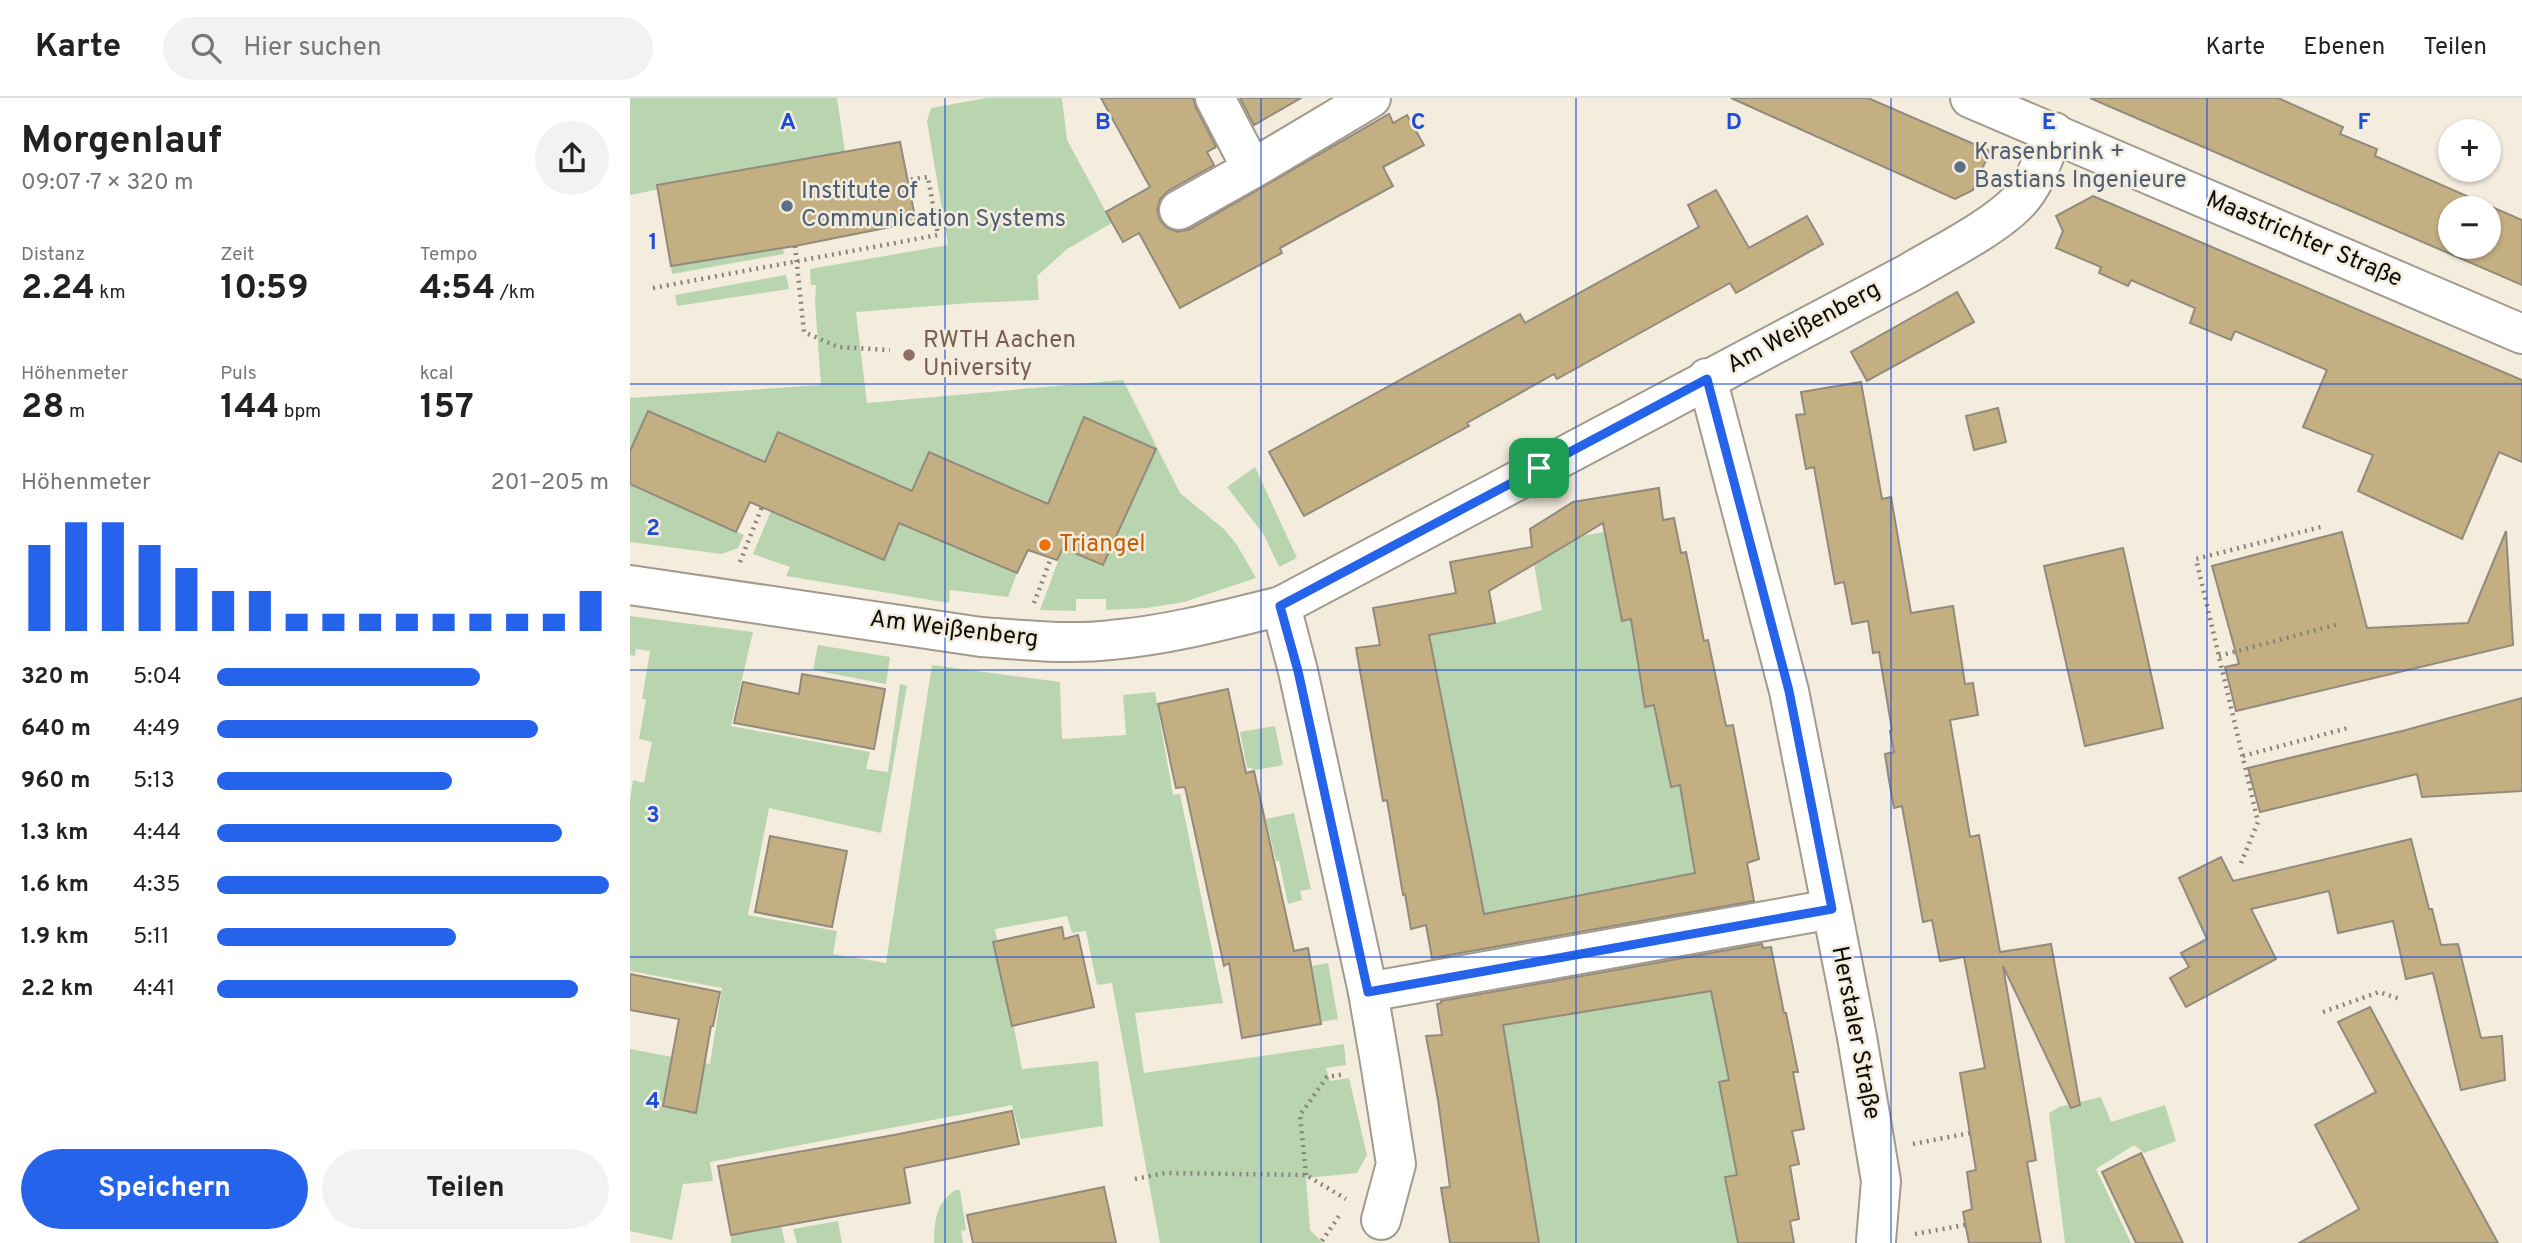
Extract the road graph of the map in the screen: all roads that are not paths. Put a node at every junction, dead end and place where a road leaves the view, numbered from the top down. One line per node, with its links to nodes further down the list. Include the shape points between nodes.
1 (1215, 98): 5 (street)
2 (1371, 98): 5 (street)
3 (1970, 98): 4 (street, Maastrichter Straße)
4 (2054, 132): 7 (street, Maastrichter Straße); 8 (street, Am Weißenberg, via 2021,200 2004,214 1909,273)
5 (1252, 169): 6 (street)
6 (1179, 210)
7 (2522, 334)
8 (1707, 379): 10 (street, Am Weißenberg); 11 (street, Herstaler Straße, via 1789,691)
9 (630, 585): 10 (street, Am Weißenberg, via 981,638 1030,641 1110,641 1202,626)
10 (1280, 606): 12 (street)
11 (1832, 909): 12 (street); 14 (street, Herstaler Straße, via 1881,1181)
12 (1368, 992): 13 (street, via 1396,1164)
13 (1381, 1220)
14 (1876, 1241)

